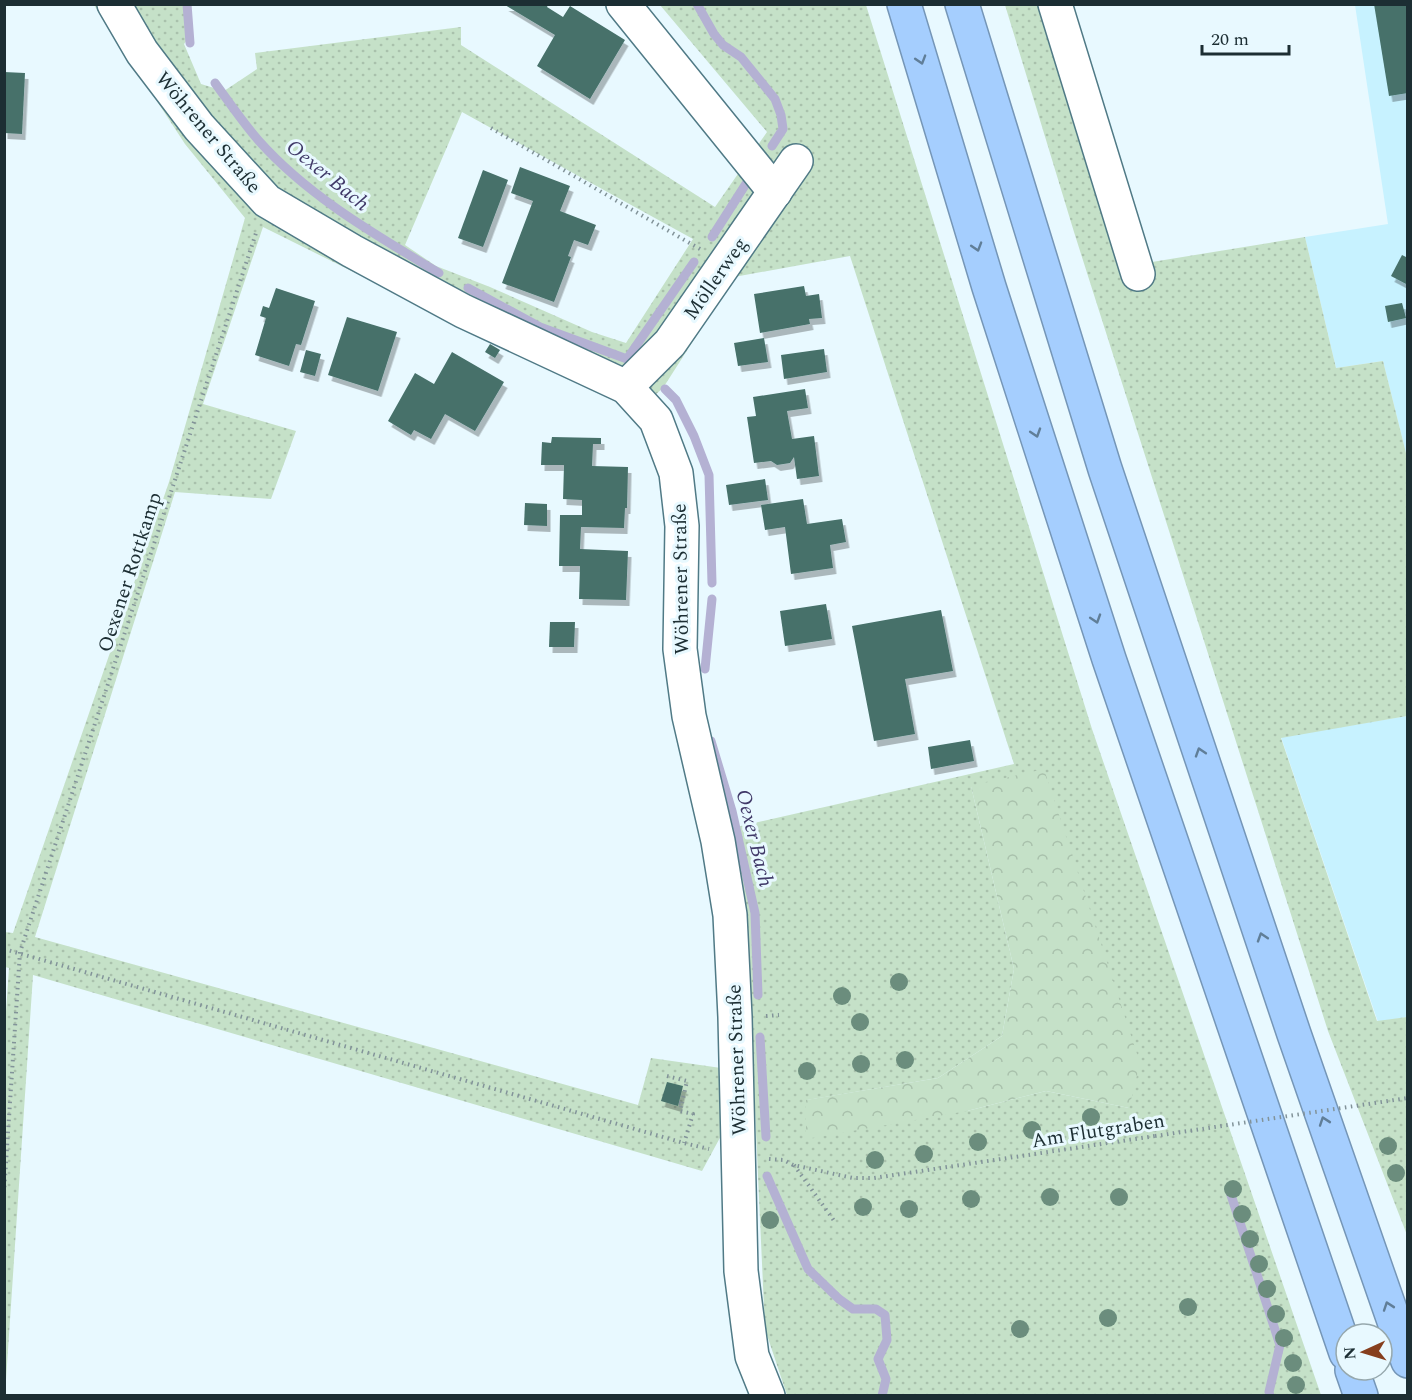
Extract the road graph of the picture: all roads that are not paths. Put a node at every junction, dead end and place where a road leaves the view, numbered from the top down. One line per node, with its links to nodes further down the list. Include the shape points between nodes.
1 (114, 4): 9 (street, Wöhrener Straße, via 142,52 199,127 267,201 463,311)
2 (623, 4): 7 (street)
3 (904, 4): 10 (highway, one-way to 10, via 1108,659)
4 (962, 4): 11 (highway, one-way to 4, via 1105,469)
5 (1055, 4): 8 (street)
6 (796, 161): 7 (street, Möllerweg)
7 (775, 192): 9 (street, Möllerweg, via 670,343)
8 (1138, 274)
9 (626, 387): 12 (street, Wöhrener Straße, via 656,420 676,473 682,526 680,649 689,716 718,841 730,915 741,1271 752,1356)
10 (1335, 1322)
11 (1407, 1361)
12 (768, 1395)

